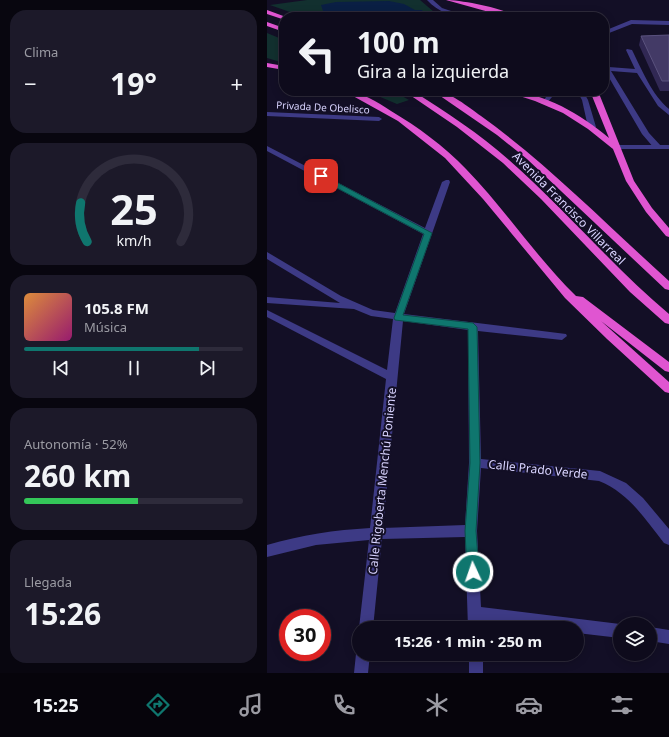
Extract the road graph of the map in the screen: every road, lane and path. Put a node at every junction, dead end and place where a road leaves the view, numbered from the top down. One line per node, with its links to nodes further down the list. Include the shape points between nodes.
1 (430, 0): 4 (street, via 441,9)
2 (449, 0): 5 (highway)
3 (267, 12): 6 (highway)
4 (450, 12)
5 (497, 12)
6 (279, 16)
7 (669, 23): 10 (street, via 631,22)
8 (267, 24): 9 (highway)
9 (279, 28)
10 (609, 31)
11 (629, 50): 16 (street)
12 (267, 65): 14 (highway)
13 (609, 66): 16 (street)
14 (279, 67)
15 (609, 71): 29 (street, via 646,134)
16 (639, 71): 25 (street, via 660,105)
17 (357, 96): 37 (highway, via 393,115 447,156 480,189)
18 (415, 96): 43 (highway, Avenida Francisco Villarreal, via 460,125 506,161 544,196 635,290)
19 (446, 96): 38 (highway, Avenida Francisco Villarreal, via 465,107 541,165)
20 (525, 96): 24 (highway)
21 (550, 96): 24 (street)
22 (583, 96): 28 (street)
23 (596, 96): 30 (highway)
24 (545, 102): 28 (highway)
25 (669, 113)
26 (267, 114): 27 (street, Privada De Obelisco)
27 (379, 120)
28 (592, 127): 30 (highway)
29 (657, 146): 30 (street); 31 (street)
30 (615, 147): 35 (highway, via 630,181)
31 (669, 147)
32 (267, 148): 34 (street)
33 (447, 182): 34 (street)
34 (428, 233): 42 (street)
35 (669, 234)
36 (268, 257): 40 (street)
37 (555, 280): 46 (highway); 48 (highway, via 589,317)
38 (669, 287)
39 (267, 300): 40 (street)
40 (355, 307): 42 (street)
41 (267, 313): 47 (street, Calle Rigoberta Menchú Poniente)
42 (398, 318): 44 (street); 47 (street)
43 (669, 320)
44 (473, 327): 45 (street); 49 (street)
45 (562, 336)
46 (669, 368)
47 (392, 377): 51 (street, Calle Rigoberta Menchú Poniente)
48 (669, 389)
49 (475, 463): 50 (street); 52 (street, Calle Prado Verde, via 600,476 615,480 627,489)
50 (471, 531): 51 (street); 54 (street)
51 (377, 535): 53 (street, via 325,537); 55 (street, Calle Rigoberta Menchú Poniente)
52 (669, 539)
53 (267, 551)
54 (474, 613): 56 (street); 57 (street)
55 (367, 621)
56 (475, 621)
57 (613, 630)
58 (657, 635): 59 (street)
59 (669, 636)
60 (362, 661): 62 (street)
61 (475, 661): 63 (street)
62 (361, 673)
63 (476, 673)

